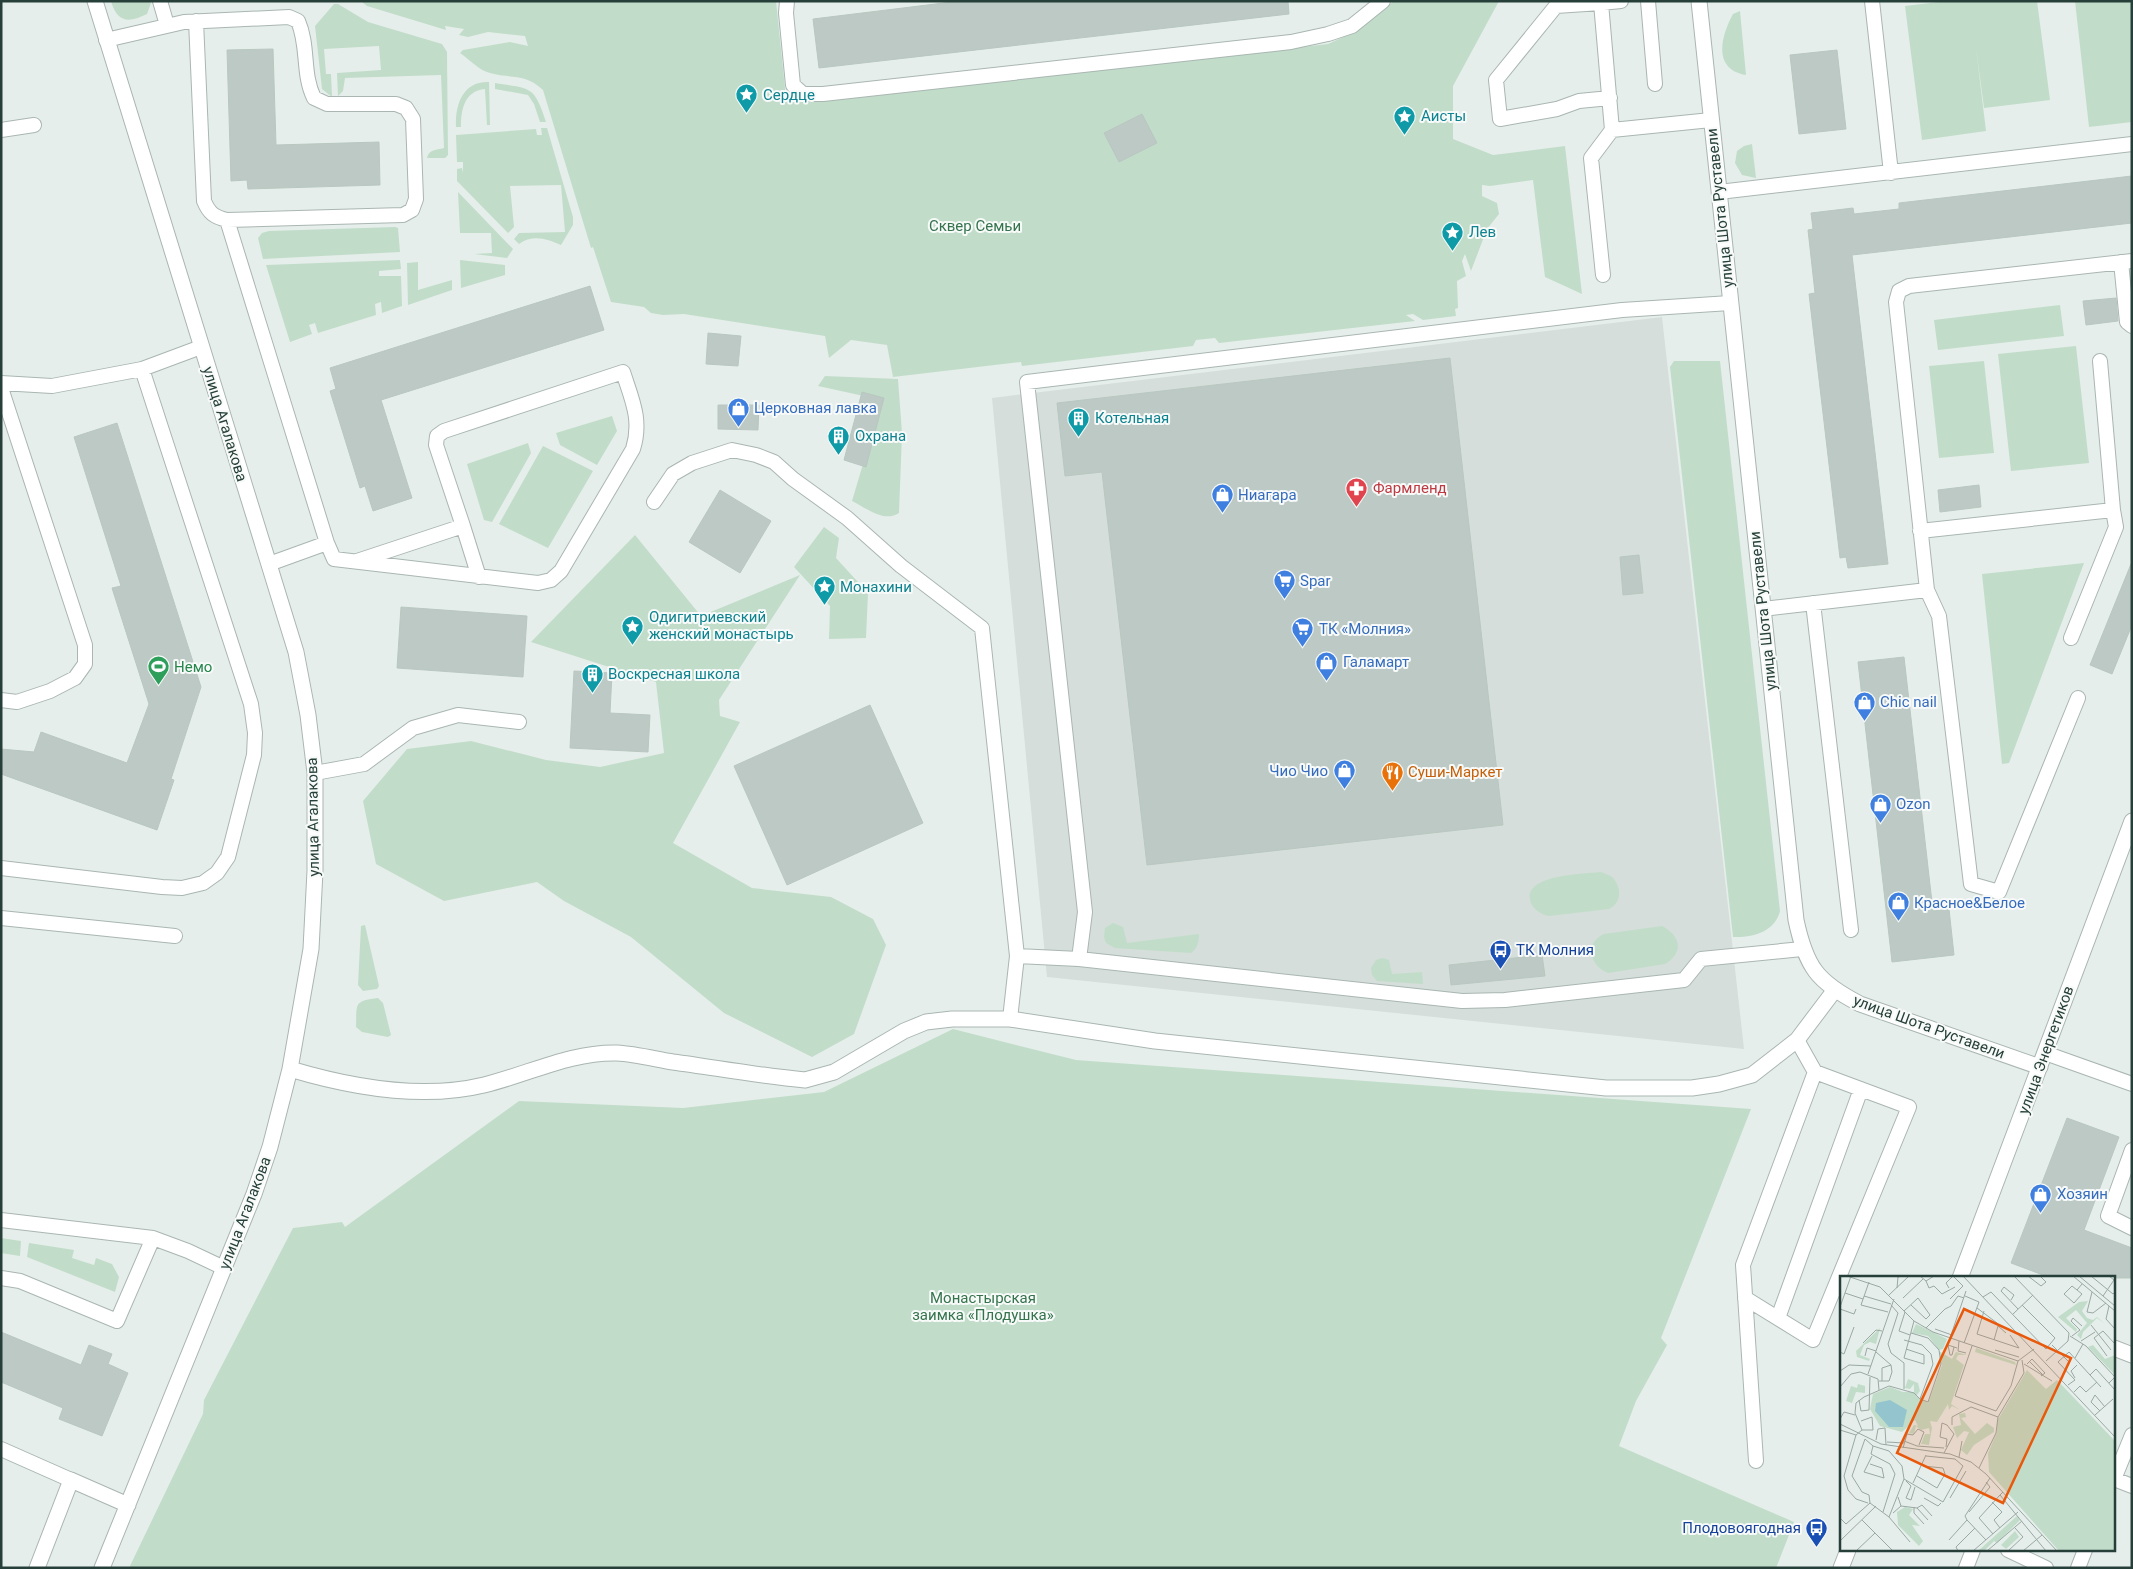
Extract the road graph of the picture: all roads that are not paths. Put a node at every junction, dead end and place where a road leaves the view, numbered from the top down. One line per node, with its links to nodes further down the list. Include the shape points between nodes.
1 (95, 1): 12 (street, улица Агалакова)
2 (160, 1): 11 (lane)
3 (787, 1): 4 (lane, via 793,85 803,94 1291,42 1352,26)
4 (1383, 1)
5 (1620, 1): 9 (lane)
6 (1648, 1): 13 (lane)
7 (1699, 1): 15 (street, улица Шота Руставели)
8 (1872, 1): 20 (lane)
9 (1601, 3): 14 (lane); 14 (lane, via 1556,6 1496,80 1500,119 1557,109 1580,101)
10 (196, 21): 11 (lane); 22 (lane, via 204,201 208,211); 22 (lane, via 289,18 298,21 308,87 314,98 327,104 396,104 406,108 413,118 416,199 412,210 402,215)
11 (167, 25): 12 (lane)
12 (106, 40): 27 (street, улица Агалакова)
13 (1655, 84)
14 (1610, 98): 18 (lane)
15 (1711, 120): 18 (lane); 21 (street, улица Шота Руставели)
16 (34, 125): 17 (lane)
17 (1, 130)
18 (1612, 130): 24 (lane, via 1591,158)
19 (2132, 144): 20 (lane)
20 (1891, 173): 21 (lane)
21 (1719, 192): 25 (street, улица Шота Руставели)
22 (227, 220): 36 (lane)
23 (2126, 262): 26 (lane, via 2127,322); 35 (lane, via 1909,286 1898,291 1896,302)
24 (1602, 275)
25 (1730, 303): 42 (street, улица Шота Руставели); 55 (lane, via 1613,311 1027,382 1085,912)
26 (2132, 326)
27 (201, 347): 29 (lane); 38 (street, улица Агалакова)
28 (2100, 362): 33 (lane)
29 (142, 369): 30 (lane, via 52,386); 49 (lane, via 250,704 255,733 254,755 228,857 217,873 203,883 182,888)
30 (1, 383)
31 (1, 388): 45 (lane, via 85,644 85,664 75,678 17,702)
32 (654, 502): 54 (lane, via 673,474 692,462 732,450 756,455 774,462 982,628)
33 (2114, 510): 35 (lane); 43 (lane, via 2116,528)
34 (463, 526): 37 (lane); 39 (lane); 39 (lane, via 436,445 437,436 444,430 624,372 638,419 638,435 633,449 561,571 552,580 538,583)
35 (1920, 531): 40 (lane)
36 (327, 543): 37 (lane, via 334,559); 38 (lane)
37 (358, 561): 39 (lane)
38 (269, 564): 47 (street, улица Агалакова, via 296,652)
39 (479, 577)
40 (1926, 590): 41 (lane); 44 (lane, via 1938,616 1971,884 1999,892)
41 (1813, 603): 42 (lane); 51 (lane)
42 (1763, 609): 53 (street, улица Шота Руставели, via 1795,910)
43 (2071, 638)
44 (2078, 698)
45 (1, 700)
46 (519, 722): 47 (lane, via 458,715 413,728 364,764)
47 (315, 773): 60 (street, улица Агалакова, via 311,949)
48 (2132, 821): 59 (street, улица Энергетиков)
49 (1, 868)
50 (1, 918): 52 (lane)
51 (1851, 930)
52 (175, 936)
53 (1802, 949): 55 (lane, via 1701,959 1684,980 1505,1000 1462,1001); 56 (street, улица Шота Руставели, via 1814,970)
54 (1017, 956): 55 (lane); 57 (lane)
55 (1079, 959)
56 (1834, 991): 58 (street); 59 (street, улица Шота Руставели, via 1881,1012)
57 (1010, 1019): 58 (street, via 1164,1042 1606,1088 1692,1088 1719,1084 1752,1075); 60 (street, via 926,1022 904,1030 834,1072 805,1080 617,1053 581,1056 484,1085 441,1091 332,1082)
58 (1797, 1040): 61 (lane)
59 (2042, 1060): 62 (lane); 69 (street, улица Энергетиков)
60 (290, 1070): 68 (street, улица Агалакова, via 270,1147)
61 (1815, 1072): 63 (lane); 71 (lane, via 1743,1265)
62 (2132, 1084)
63 (1861, 1089): 72 (lane); 72 (lane, via 1909,1106 1813,1340)
64 (2132, 1150): 66 (lane, via 2108,1216)
65 (1, 1220): 67 (lane)
66 (2132, 1228)
67 (153, 1238): 68 (lane); 70 (lane, via 117,1321 20,1281)
68 (224, 1268): 82 (street, улица Агалакова)
69 (1961, 1276)
70 (1, 1278)
71 (1745, 1298): 72 (lane); 77 (lane)
72 (1778, 1318)
73 (2116, 1349): 74 (street)
74 (2132, 1355)
75 (2132, 1435): 78 (lane)
76 (1, 1449): 79 (lane)
77 (1756, 1461)
78 (2116, 1474)
79 (72, 1480): 82 (street); 87 (street)
80 (2116, 1480): 81 (lane)
81 (2132, 1486)
82 (128, 1505): 88 (street, улица Агалакова)
83 (1847, 1552): 89 (street)
84 (1972, 1552): 90 (lane)
85 (2012, 1552): 91 (lane)
86 (2084, 1552): 92 (lane)
87 (37, 1568)
88 (102, 1568)
89 (1841, 1568)
90 (1966, 1568)
91 (2046, 1568)
92 (2078, 1568)

